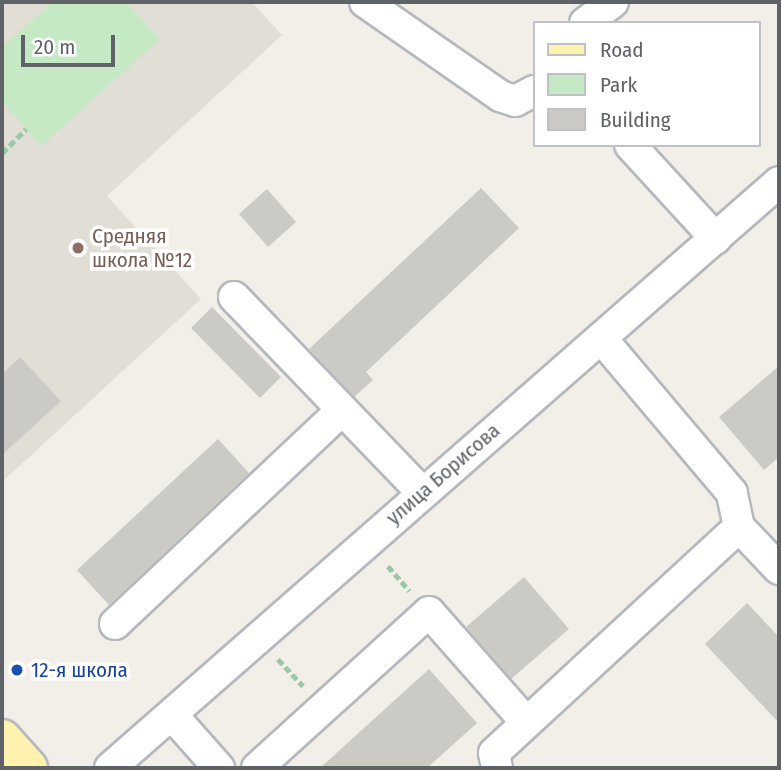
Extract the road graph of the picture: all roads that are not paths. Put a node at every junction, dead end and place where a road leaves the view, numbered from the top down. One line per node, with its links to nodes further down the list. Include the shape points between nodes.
1 (365, 2): 4 (street, via 500,96 515,101)
2 (613, 2): 3 (street)
3 (588, 21)
4 (532, 92)
5 (632, 147): 7 (street)
6 (779, 182): 7 (street, улица Борисова)
7 (716, 239): 9 (street, улица Борисова)
8 (234, 297): 10 (street)
9 (601, 338): 11 (street, улица Борисова); 12 (street, via 732,493)
10 (341, 411): 11 (street); 14 (street)
11 (421, 491): 15 (street, улица Борисова)
12 (739, 527): 13 (street); 16 (street)
13 (779, 569)
14 (115, 624)
15 (172, 715): 19 (street, улица Борисова); 20 (street)
16 (526, 722): 21 (street, via 429,612); 22 (street, via 494,753)
17 (2, 739): 18 (main road)
18 (28, 768)
19 (110, 768)
20 (219, 768)
21 (257, 768)
22 (497, 768)

